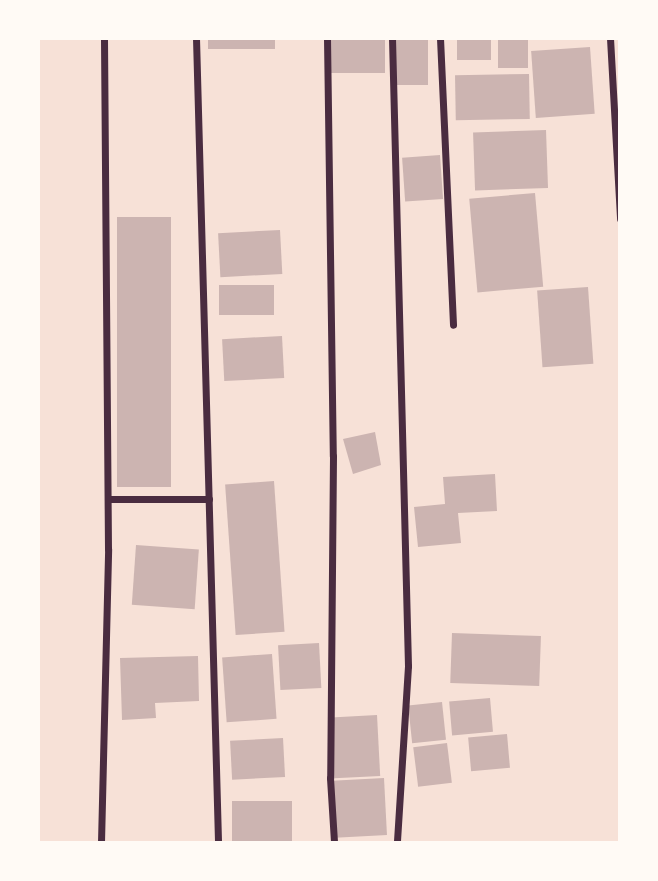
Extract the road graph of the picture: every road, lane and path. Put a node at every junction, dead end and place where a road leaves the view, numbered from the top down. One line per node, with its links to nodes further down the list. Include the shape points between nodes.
1 (104, 38): 9 (street)
2 (196, 38): 10 (street)
3 (327, 38): 13 (street)
4 (392, 38): 14 (street, via 408,666)
5 (440, 38): 8 (street)
6 (610, 38): 7 (street)
7 (620, 219)
8 (453, 325)
9 (108, 499): 10 (street); 11 (street)
10 (209, 499): 12 (street)
11 (101, 842)
12 (218, 842)
13 (334, 842)
14 (397, 842)

